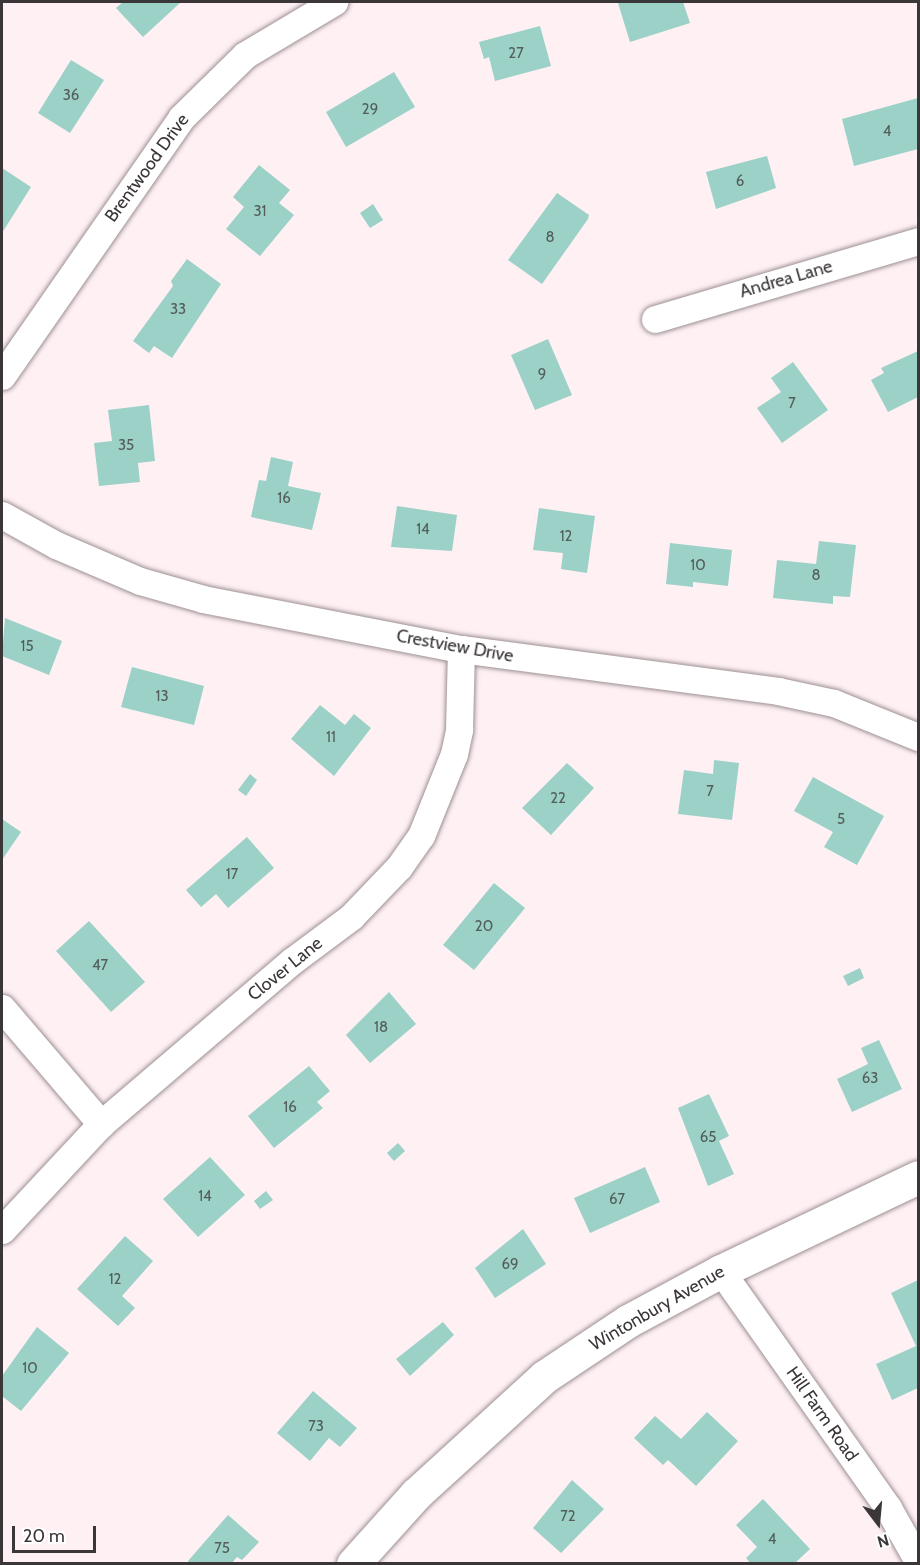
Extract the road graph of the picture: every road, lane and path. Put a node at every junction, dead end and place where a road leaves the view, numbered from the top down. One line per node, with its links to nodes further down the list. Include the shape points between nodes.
1 (334, 2): 4 (street, Brentwood Drive, via 245,55 181,118)
2 (918, 241): 3 (street, Andrea Lane)
3 (655, 319)
4 (2, 376)
5 (2, 515): 6 (street, Crestview Drive, via 56,545 140,581 203,599)
6 (461, 649): 7 (street, Crestview Drive, via 777,691 834,703); 9 (street, Clover Lane, via 459,730 454,754 421,836 399,867 351,917 292,961)
7 (918, 737)
8 (2, 1008): 9 (street)
9 (101, 1124): 11 (street, Clover Lane)
10 (918, 1177): 12 (street, Wintonbury Avenue)
11 (2, 1230)
12 (721, 1271): 13 (street, Hill Farm Road, via 888,1508); 14 (street, Wintonbury Avenue, via 628,1321 544,1377 416,1494)
13 (918, 1561)
14 (353, 1563)

